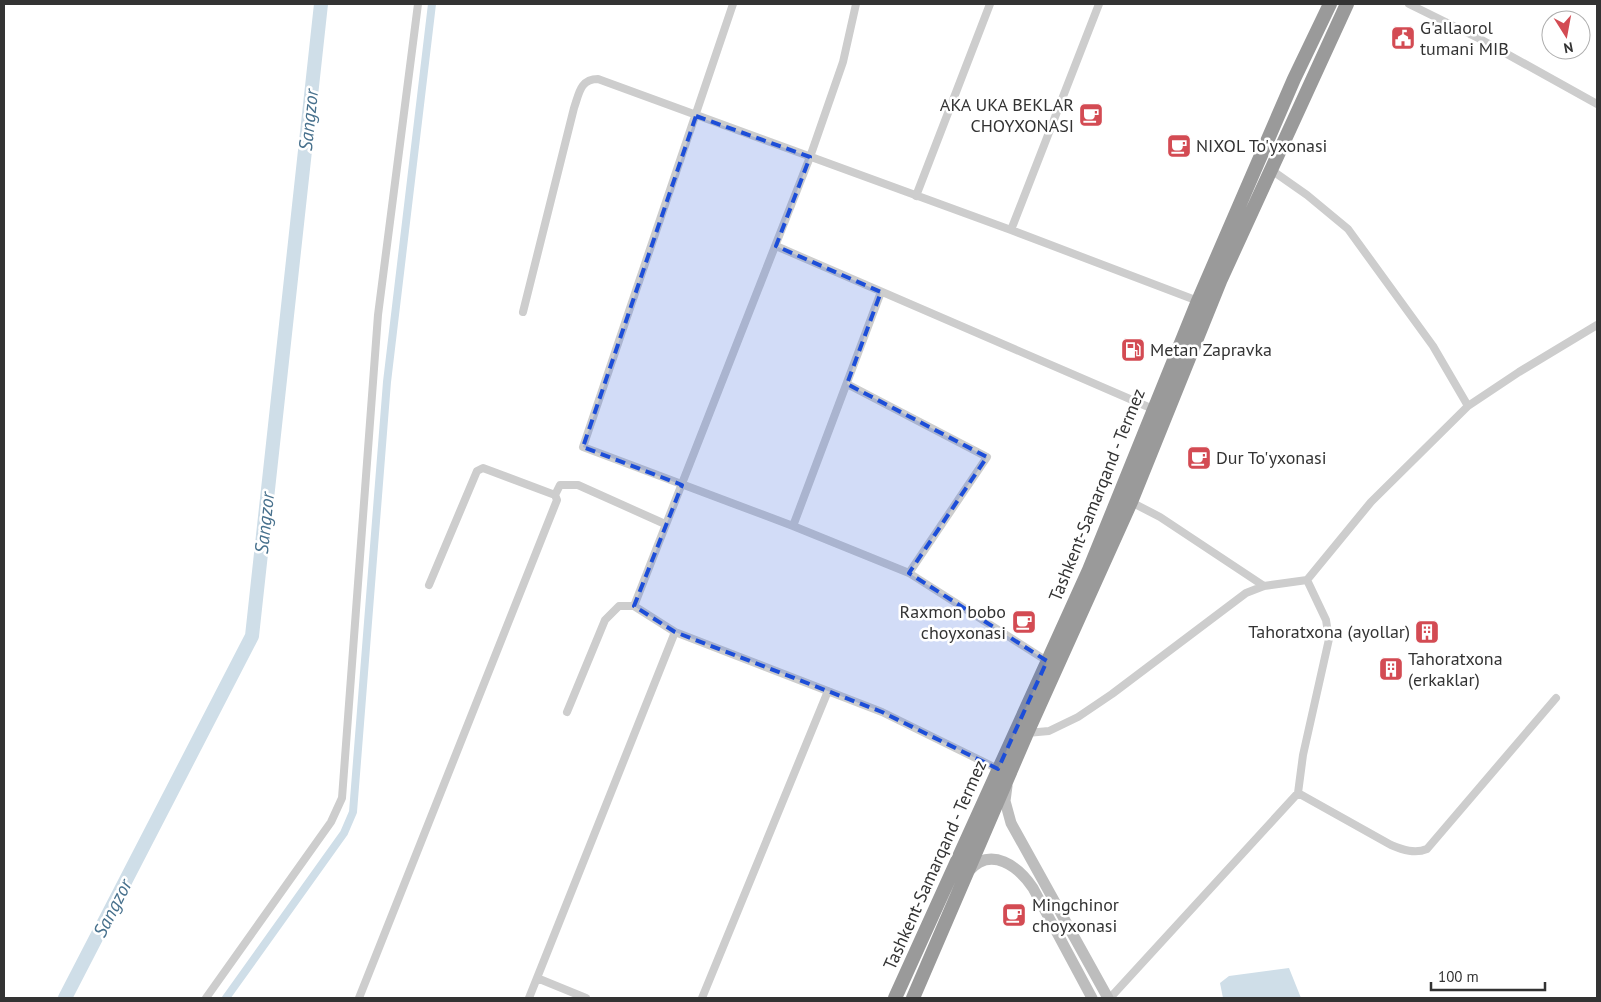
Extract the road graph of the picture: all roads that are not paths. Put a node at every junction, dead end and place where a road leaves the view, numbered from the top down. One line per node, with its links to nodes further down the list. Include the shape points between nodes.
1 (418, 4): 43 (street, via 378,315 342,798 331,822)
2 (733, 4): 10 (street)
3 (856, 4): 11 (street, via 843,62)
4 (990, 4): 13 (street)
5 (1099, 4): 14 (street)
6 (1330, 4): 17 (highway, Tashkent-Samarqand - Termez)
7 (1347, 4): 12 (highway, Tashkent-Samarqand - Termez)
8 (1409, 4): 9 (street)
9 (1597, 104)
10 (696, 116): 11 (street); 18 (street, via 598,79 582,84); 23 (street, via 583,447)
11 (810, 157): 13 (street); 15 (street)
12 (1270, 169): 21 (street, via 1348,229 1433,346); 25 (highway, Tashkent-Samarqand - Termez, via 1221,279)
13 (916, 196): 14 (street)
14 (1011, 230): 17 (street)
15 (776, 246): 16 (street); 23 (street)
16 (881, 292): 20 (street); 22 (street)
17 (1198, 301): 22 (highway, Tashkent-Samarqand - Termez)
18 (523, 312)
19 (1597, 325): 21 (street)
20 (846, 384): 27 (street); 28 (street, via 986,457)
21 (1468, 406): 29 (street, via 1371,502)
22 (1153, 408): 34 (highway, Tashkent-Samarqand - Termez, via 1090,570)
23 (682, 485): 26 (street); 27 (street)
24 (555, 495): 26 (street, via 560,485 578,485); 30 (street, via 483,468 476,472); 44 (street, via 557,500)
25 (1131, 502): 31 (street, via 1160,517); 38 (highway, Tashkent-Samarqand - Termez)
26 (665, 524): 32 (street)
27 (793, 526): 28 (street)
28 (909, 573): 34 (street)
29 (1307, 580): 31 (street); 40 (street, via 1326,620 1329,639 1303,755)
30 (429, 585)
31 (1264, 586): 38 (street, via 1246,593 1078,716 1049,731)
32 (634, 606): 33 (street); 37 (street, via 619,606 605,620)
33 (675, 632): 35 (street); 42 (street)
34 (1048, 661): 39 (highway, Tashkent-Samarqand - Termez)
35 (828, 691): 39 (street, via 882,712); 47 (street)
36 (1556, 698): 40 (street, via 1427,849 1420,852 1391,845)
37 (567, 712)
38 (1027, 733): 39 (highway, Tashkent-Samarqand - Termez)
39 (1005, 770): 41 (highway, Tashkent-Samarqand - Termez); 48 (highway, Tashkent-Samarqand - Termez); 51 (main road, via 1005,801 1011,822)
40 (1298, 793): 51 (street)
41 (966, 876): 49 (highway, Tashkent-Samarqand - Termez); 50 (main road, via 976,863 986,859 1003,861 1021,871)
42 (537, 978): 45 (street); 46 (street)
43 (206, 998)
44 (359, 998)
45 (529, 998)
46 (586, 998)
47 (702, 998)
48 (895, 998)
49 (913, 998)
50 (1092, 998)
51 (1109, 998)

